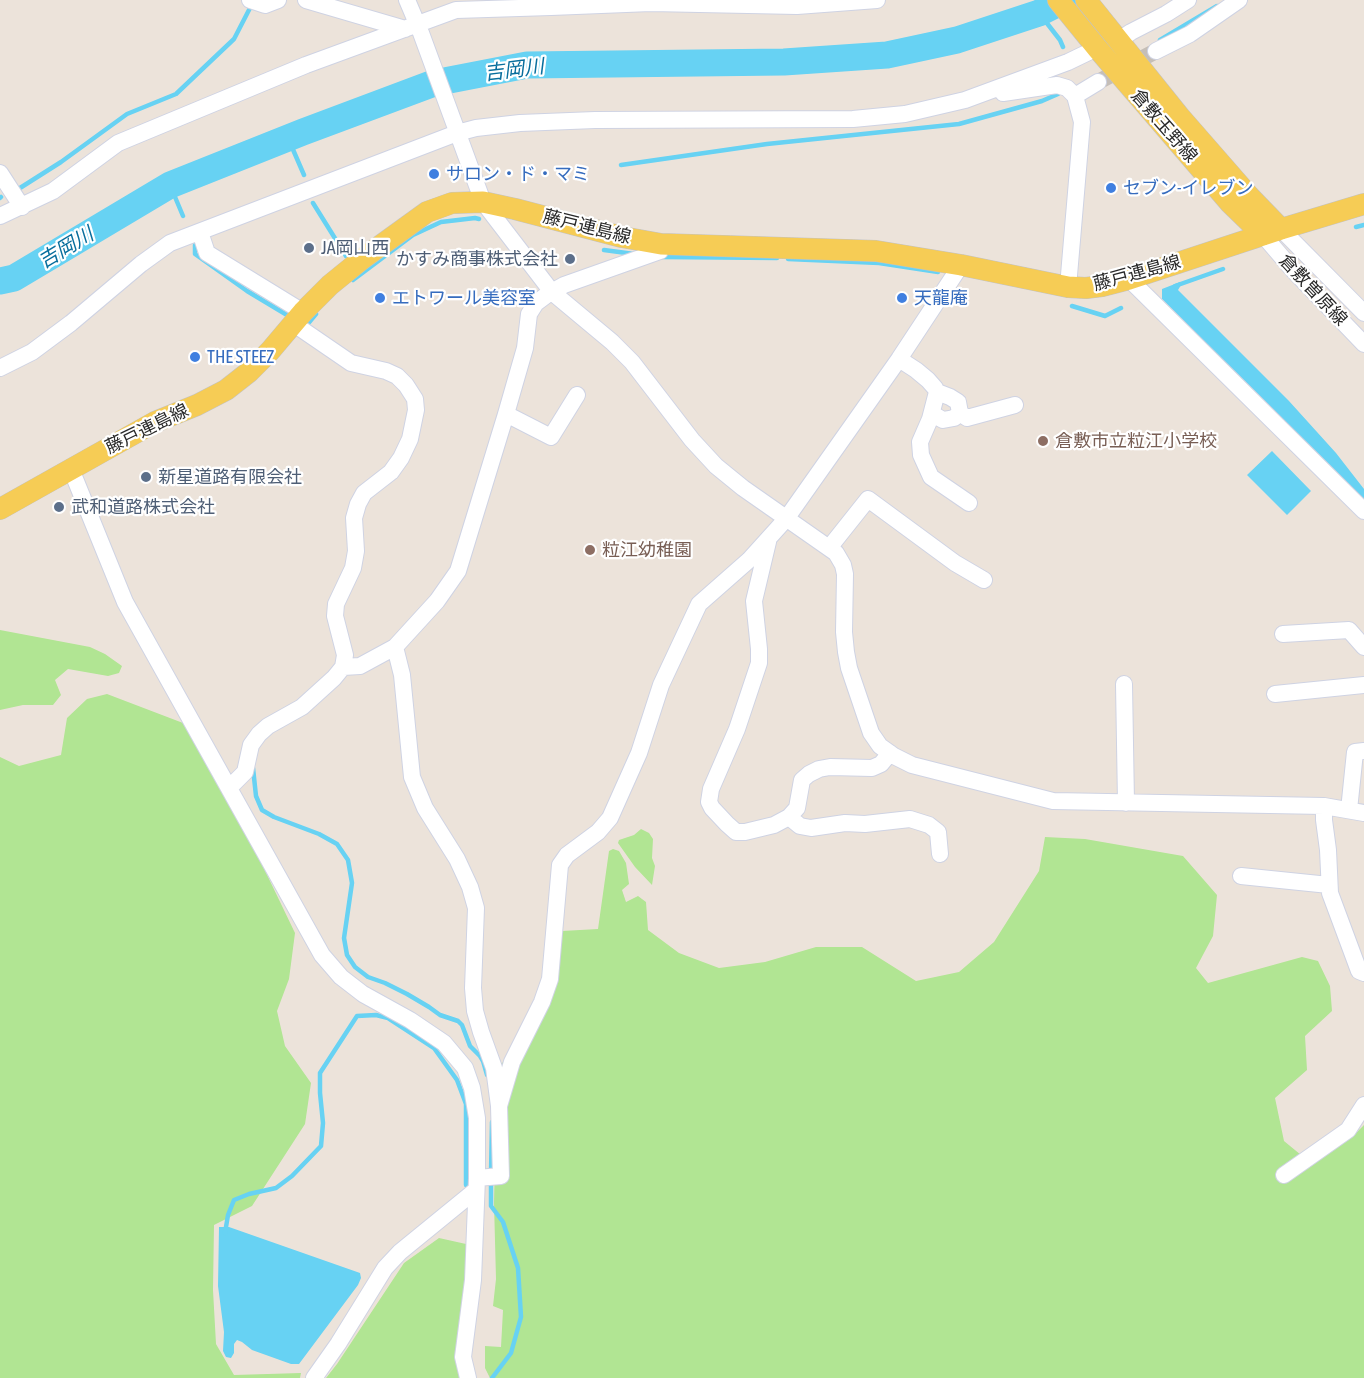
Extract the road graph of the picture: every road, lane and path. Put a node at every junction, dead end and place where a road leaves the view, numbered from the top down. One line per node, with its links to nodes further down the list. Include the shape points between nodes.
1 (250, 0): 2 (street, via 265,5)
2 (278, 0)
3 (306, 0): 12 (street)
4 (407, 0): 12 (street)
5 (481, 0): 11 (street)
6 (877, 0): 11 (street, via 797,6 651,3)
7 (1058, 0): 14 (main road, 倉敷玉野線)
8 (1086, 0): 13 (main road, 倉敷玉野線)
9 (1188, 0): 13 (street, via 1131,32)
10 (1239, 0): 15 (street, via 1190,34)
11 (456, 10): 12 (street)
12 (414, 29): 19 (street); 23 (street, via 306,64 118,143 53,191)
13 (1115, 36): 26 (main road, 倉敷玉野線, via 1249,196)
14 (1094, 45): 18 (street, via 1068,62); 26 (main road, 倉敷玉野線, via 1230,203)
15 (1156, 51)
16 (1098, 82): 17 (street)
17 (1075, 96): 18 (street, via 1057,85); 30 (street, via 1082,122)
18 (964, 100): 19 (street, via 905,114 854,119 595,120)
19 (456, 130): 21 (street); 25 (street)
20 (0, 172): 23 (street)
21 (483, 202): 27 (main road, 藤戸連島線); 31 (street); 33 (main road, 藤戸連島線, via 452,203 426,212 330,285)
22 (1364, 205): 26 (main road)
23 (22, 207): 24 (street)
24 (0, 216)
25 (200, 232): 33 (street, via 207,253); 36 (street, via 170,243 32,352)
26 (1272, 232): 29 (main road, 藤戸連島線); 32 (street, 倉敷曽原線); 34 (street, 倉敷曽原線, via 1293,270)
27 (661, 244): 28 (main road, 藤戸連島線, via 876,250); 31 (street, via 660,251)
28 (961, 264): 30 (main road, 藤戸連島線); 35 (street)
29 (1129, 279): 30 (main road, 藤戸連島線, via 1102,286); 46 (street)
30 (1068, 287)
31 (552, 292): 42 (street, via 536,303 529,314 525,348); 47 (street, via 632,362 716,466)
32 (1364, 313)
33 (298, 318): 43 (main road, 藤戸連島線, via 270,351 226,390 155,422); 54 (street, via 351,363 398,376 415,399 410,439 401,458 391,472 364,493 354,518 353,568 336,604 335,616)
34 (1364, 344)
35 (899, 359): 37 (street, via 922,375); 47 (street)
36 (0, 368)
37 (937, 392): 40 (street); 41 (street, via 958,402)
38 (577, 395): 42 (street, via 551,437)
39 (1015, 405): 41 (street, via 967,418)
40 (932, 412): 41 (street, via 943,420); 44 (street, via 921,442 921,455 931,477)
41 (960, 413)
42 (506, 414): 52 (street, via 458,571 437,602)
43 (71, 469): 45 (main road, 藤戸連島線); 60 (street, via 125,602)
44 (969, 503)
45 (0, 509)
46 (1364, 511)
47 (786, 519): 48 (street); 49 (street)
48 (769, 538): 64 (street, via 754,601 759,663 709,802 736,832 774,825); 71 (street, via 699,604 661,685 639,753 610,818 560,865 550,979 512,1062)
49 (829, 548): 50 (street, via 868,499); 59 (street, via 837,553 845,574 844,632 849,668 871,733)
50 (984, 580)
51 (1283, 634): 53 (street, via 1348,630)
52 (395, 647): 54 (street, via 367,663); 69 (street, via 402,675 412,777 424,808 471,887 476,908)
53 (1364, 647)
54 (347, 666): 60 (street, via 302,707 259,734 251,745 245,772)
55 (1124, 684): 61 (street)
56 (1364, 685): 57 (street)
57 (1275, 694)
58 (1364, 751): 63 (street, via 1355,752)
59 (890, 753): 61 (street, via 912,765 1053,801); 64 (street, via 872,768 830,767 809,774 802,780 797,808)
60 (229, 788): 69 (street, via 322,955 341,977 444,1043)
61 (1126, 802): 62 (street)
62 (1324, 806): 63 (street); 67 (street)
63 (1356, 812)
64 (789, 817): 65 (street, via 800,826 811,828 910,819 938,832)
65 (940, 854)
66 (1242, 876): 67 (street)
67 (1329, 885): 68 (street, via 1359,971)
68 (1364, 973)
69 (475, 1053): 71 (street, via 494,1068); 73 (street, via 472,1088)
70 (1364, 1105): 72 (street, via 1348,1130)
71 (499, 1106): 73 (street, via 501,1176)
72 (1284, 1175)
73 (484, 1181): 74 (street, via 385,1268); 75 (street, via 463,1357)
74 (314, 1378)
75 (468, 1378)

